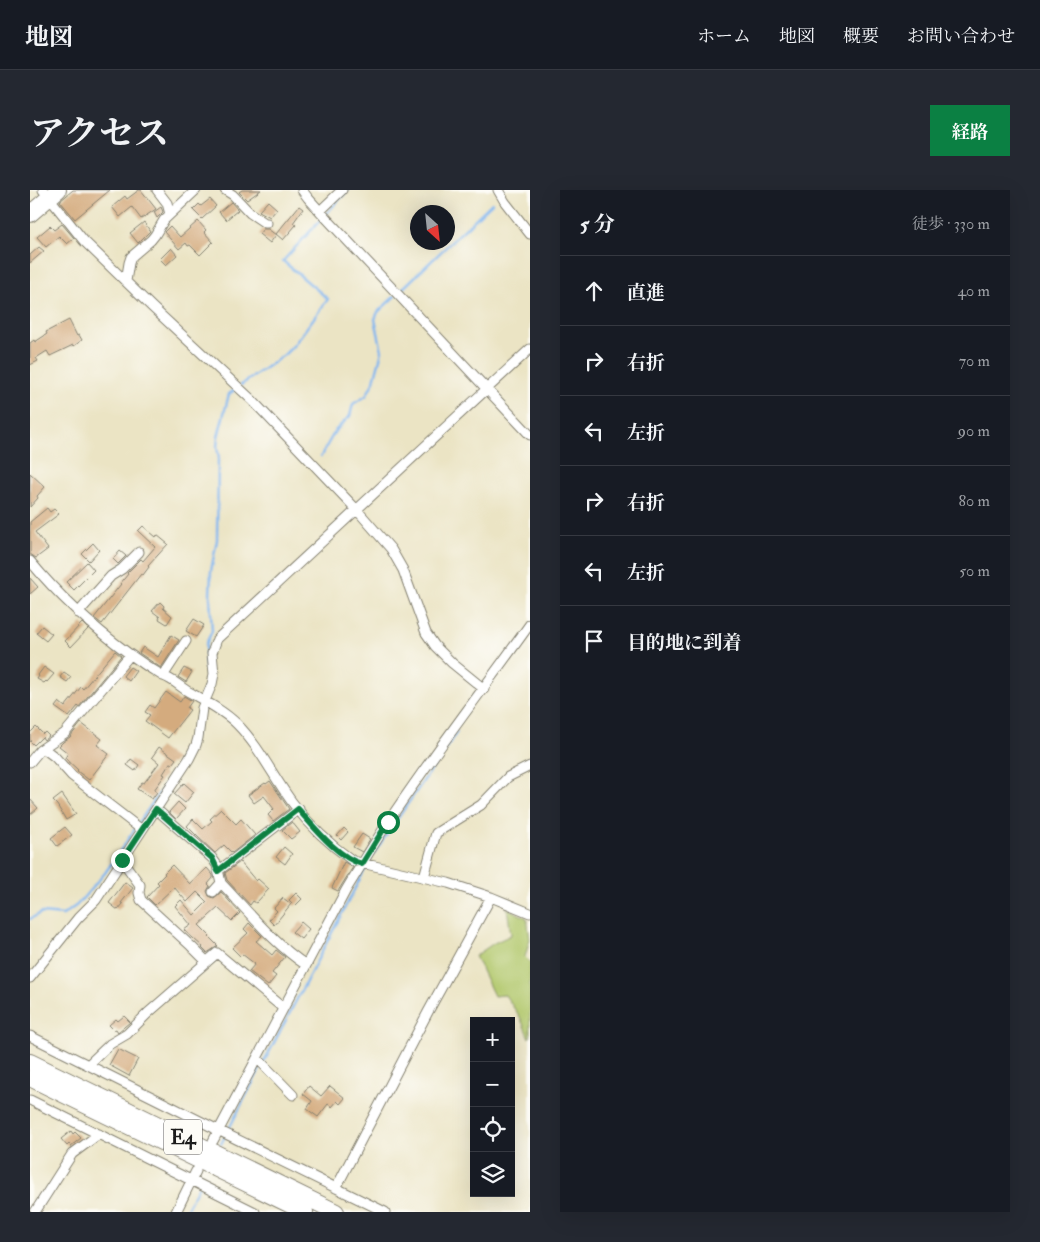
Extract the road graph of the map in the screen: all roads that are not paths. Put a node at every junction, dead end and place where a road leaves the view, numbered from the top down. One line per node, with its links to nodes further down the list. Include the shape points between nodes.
1 (157, 190): 11 (street, via 167,203)
2 (196, 190): 11 (street)
3 (302, 190): 9 (street)
4 (342, 190): 9 (street)
5 (498, 190): 13 (street)
6 (230, 191): 12 (street, via 250,213)
7 (49, 192): 8 (highway); 10 (highway); 14 (street, via 84,241)
8 (30, 200)
9 (320, 211): 16 (street)
10 (30, 214)
11 (170, 214): 14 (street, via 155,236 131,257)
12 (267, 224)
13 (530, 234)
14 (126, 281): 18 (street, via 252,400)
15 (530, 349): 16 (street)
16 (487, 389): 17 (street); 18 (street)
17 (530, 435)
18 (357, 510): 26 (street, via 396,557 410,585 426,633 435,646); 27 (street, via 217,639 212,653 214,674)
19 (139, 552): 21 (street, via 111,576)
20 (30, 561): 21 (street)
21 (78, 612): 24 (street)
22 (530, 624): 26 (street)
23 (186, 641): 25 (street)
24 (130, 654): 25 (street); 28 (street, via 64,733)
25 (163, 676): 27 (street)
26 (484, 689): 35 (street, via 388,822)
27 (205, 701): 31 (street, via 196,746); 32 (street, via 244,732)
28 (43, 748): 29 (street); 33 (street, via 72,776)
29 (30, 761)
30 (530, 766): 37 (street, via 508,778 481,804 436,834)
31 (156, 809): 33 (street); 36 (street, via 212,858)
32 (298, 809): 35 (street, via 342,854); 36 (street)
33 (142, 830): 34 (street)
34 (122, 860): 42 (street, via 140,885 141,900); 44 (street, via 96,900)
35 (362, 864): 37 (street); 43 (street)
36 (218, 871): 38 (street)
37 (424, 877): 40 (street)
38 (221, 883): 39 (street); 43 (street, via 269,935)
39 (213, 892)
40 (491, 897): 41 (street); 58 (street)
41 (530, 912)
42 (207, 962): 45 (street, via 217,953); 49 (street)
43 (306, 964): 45 (street)
44 (30, 978)
45 (283, 1008): 47 (street)
46 (30, 1036): 49 (street)
47 (257, 1058): 51 (street); 53 (street)
48 (30, 1062): 63 (highway, E4)
49 (88, 1065): 53 (street)
50 (30, 1078): 62 (highway, E4)
51 (293, 1095)
52 (30, 1100): 54 (street)
53 (218, 1130): 55 (street); 58 (street)
54 (99, 1134): 57 (street); 59 (street, via 72,1154)
55 (213, 1141)
56 (196, 1171): 57 (street)
57 (192, 1180): 60 (street); 61 (street)
58 (336, 1188): 64 (street)
59 (35, 1212)
60 (176, 1212)
61 (255, 1212)
62 (304, 1212)
63 (336, 1212)
64 (386, 1212)

